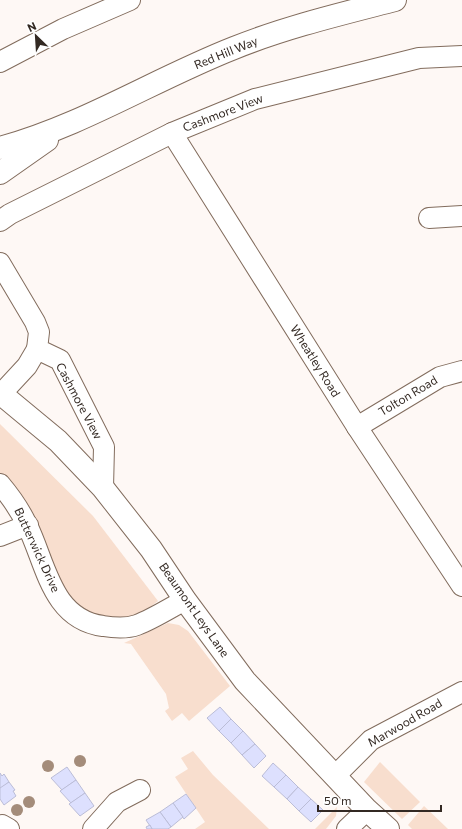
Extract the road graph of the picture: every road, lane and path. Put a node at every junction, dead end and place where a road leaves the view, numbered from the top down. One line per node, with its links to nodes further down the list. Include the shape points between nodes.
1 (130, 0): 4 (street, via 63,29)
2 (395, 0): 5 (main road, Red Hill Way, via 291,29 235,48)
3 (462, 56): 6 (street, Cashmore View, via 419,58 256,99)
4 (0, 62)
5 (66, 126): 7 (main road, Red Hill Way); 8 (main road, Red Hill Way)
6 (172, 133): 11 (street, Cashmore View); 16 (street, Wheatley Road)
7 (0, 148)
8 (0, 173)
9 (462, 216): 10 (street)
10 (429, 218)
11 (0, 221)
12 (0, 264): 13 (street, via 35,322 39,332)
13 (37, 349): 15 (street, via 27,366); 18 (street, Cashmore View, via 60,360 104,447)
14 (462, 371): 16 (street, Tolton Road, via 440,377)
15 (0, 394): 18 (main road, Beaumont Leys Lane, via 58,441)
16 (357, 427): 21 (street, Wheatley Road)
17 (0, 484): 19 (street, Butterwick Drive)
18 (103, 488): 22 (main road, Beaumont Leys Lane, via 151,548)
19 (28, 525): 20 (street); 22 (street, Butterwick Drive, via 52,588 68,611 84,620 120,629 136,626)
20 (0, 536)
21 (462, 586)
22 (185, 600): 24 (main road, Beaumont Leys Lane, via 245,681)
23 (462, 692): 24 (street, Marwood Road, via 372,740)
24 (335, 776): 26 (main road, Beaumont Leys Lane)
25 (140, 790): 27 (street, via 117,802)
26 (367, 810): 28 (street); 29 (main road, Beaumont Leys Lane)
27 (93, 829)
28 (347, 829)
29 (388, 829)

